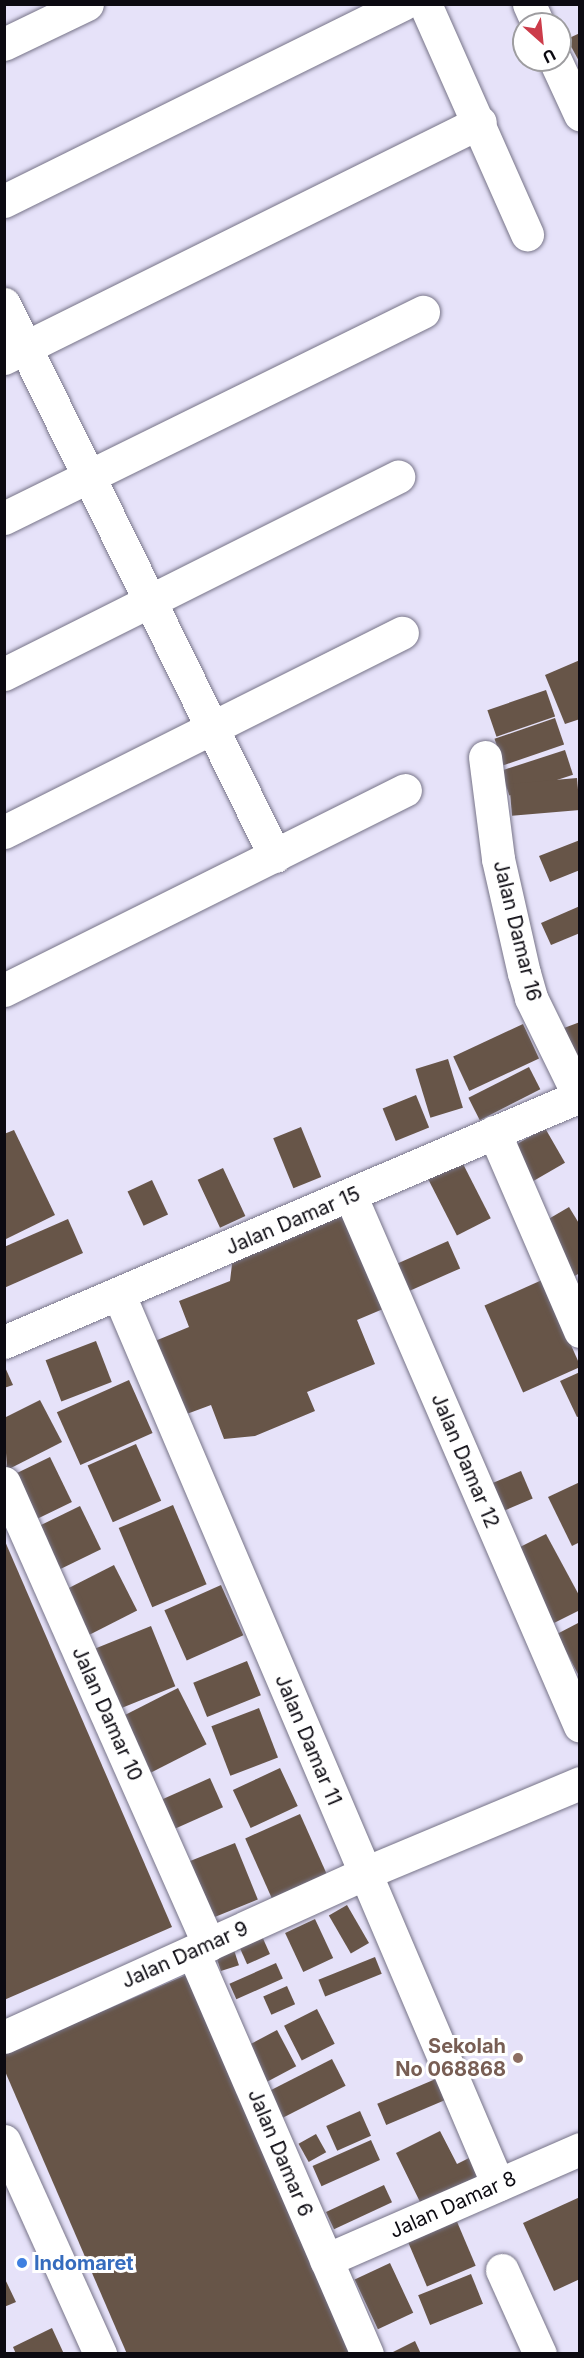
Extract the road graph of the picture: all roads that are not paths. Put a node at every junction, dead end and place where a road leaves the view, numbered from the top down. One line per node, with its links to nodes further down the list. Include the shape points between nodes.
1 (87, 4): 4 (street)
2 (402, 4): 8 (street)
3 (425, 4): 7 (street)
4 (4, 44)
5 (560, 72): 6 (street)
6 (579, 114)
7 (480, 122): 9 (street); 12 (street)
8 (4, 201)
9 (527, 234)
10 (4, 304): 12 (street)
11 (423, 312): 13 (street)
12 (15, 353): 13 (street)
13 (88, 477): 15 (street); 16 (street)
14 (398, 477): 16 (street)
15 (4, 518)
16 (149, 603): 18 (street); 19 (street)
17 (402, 633): 19 (street)
18 (4, 674)
19 (213, 728): 22 (street); 23 (street)
20 (485, 758): 25 (street, Jalan Damar 16, via 498,859 524,973 531,998)
21 (405, 790): 23 (street)
22 (4, 832)
23 (274, 856): 24 (street)
24 (4, 990)
25 (579, 1096): 26 (street, Jalan Damar 15)
26 (494, 1132): 27 (street, Jalan Damar 15); 29 (street)
27 (351, 1197): 28 (street, Jalan Damar 15); 32 (street, Jalan Damar 12)
28 (118, 1295): 30 (street, Jalan Damar 15); 34 (street, Jalan Damar 11)
29 (579, 1331)
30 (4, 1342)
31 (4, 1483): 35 (street, Jalan Damar 10)
32 (579, 1726)
33 (579, 1783): 34 (street, Jalan Damar 9)
34 (365, 1873): 35 (street, Jalan Damar 9); 39 (street, Jalan Damar 11)
35 (201, 1948): 36 (street, Jalan Damar 9); 40 (street, Jalan Damar 6)
36 (4, 2037)
37 (6, 2147): 42 (street)
38 (579, 2149): 39 (street, Jalan Damar 8)
39 (498, 2185): 40 (street, Jalan Damar 8)
40 (327, 2260): 43 (street, Jalan Damar 6)
41 (502, 2270): 44 (street)
42 (99, 2354)
43 (367, 2354)
44 (540, 2354)

